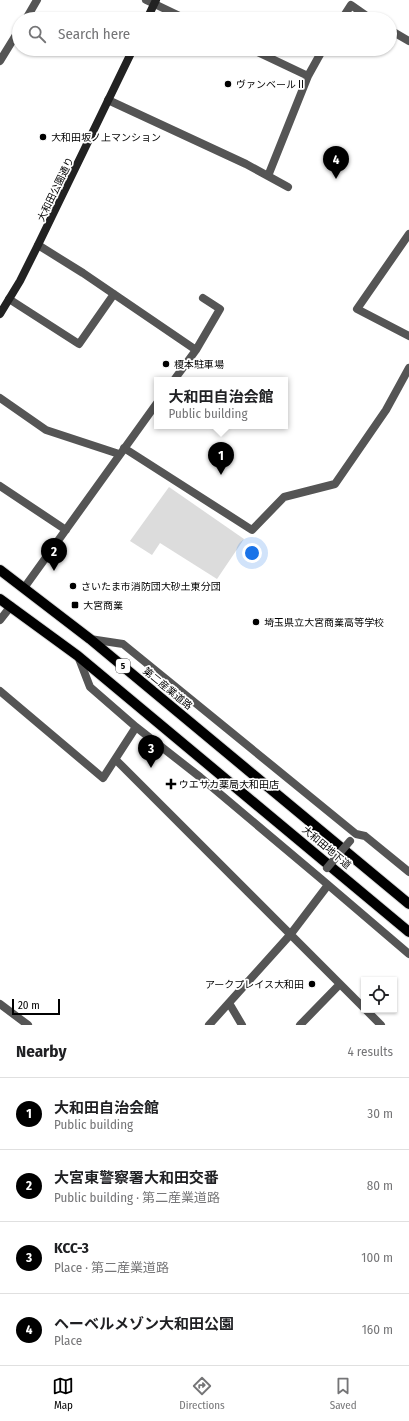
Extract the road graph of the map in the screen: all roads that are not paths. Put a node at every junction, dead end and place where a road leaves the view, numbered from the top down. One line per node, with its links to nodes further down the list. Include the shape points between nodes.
1 (37, 0): 4 (street)
2 (146, 0): 3 (street)
3 (155, 2): 5 (street); 6 (street)
4 (30, 12)
5 (150, 12)
6 (173, 12)
7 (347, 12): 8 (street, via 351,6)
8 (360, 12)
9 (397, 34): 11 (street)
10 (12, 41): 15 (street)
11 (409, 41)
12 (130, 56): 17 (street, 大和田公園通り)
13 (266, 56): 16 (street)
14 (319, 56): 16 (street)
15 (0, 61)
16 (308, 76): 18 (street)
17 (108, 100): 18 (street); 21 (street, 大和田公園通り)
18 (268, 176): 19 (street)
19 (288, 187)
20 (409, 234): 26 (street, via 357,309)
21 (38, 245): 22 (street); 24 (street, 大和田公園通り)
22 (114, 294): 24 (street, via 79,344); 27 (street)
23 (203, 298): 27 (street, via 220,309)
24 (10, 299): 25 (street, 大和田公園通り)
25 (0, 314)
26 (409, 336)
27 (196, 350): 29 (street)
28 (409, 368): 32 (street, via 386,410 335,484 284,497 252,530)
29 (176, 377)
30 (0, 398): 32 (street, via 46,430)
31 (154, 407): 32 (street)
32 (121, 451): 34 (street)
33 (0, 486): 34 (street)
34 (66, 530): 36 (street)
35 (0, 570): 36 (main road, 第二産業道路 / 5)
36 (24, 588): 40 (main road, 第二産業道路 / 5)
37 (0, 599): 38 (main road, 5)
38 (11, 606): 39 (street); 41 (main road, 5)
39 (0, 620)
40 (90, 639): 45 (main road, 第二産業道路 / 5); 46 (street, via 123,644)
41 (78, 656): 43 (street, via 90,687); 51 (main road, 大和田地下道 / 5)
42 (0, 691): 44 (street, via 104,778)
43 (136, 727): 44 (street); 48 (street)
44 (116, 760): 52 (street)
45 (244, 766): 50 (main road, 大和田地下道 / 5)
46 (353, 838): 47 (street, via 365,836); 48 (street, bridge)
47 (409, 872)
48 (320, 878): 49 (street)
49 (328, 885): 52 (street); 53 (street)
50 (409, 904)
51 (409, 932)
52 (290, 935): 54 (street); 55 (street)
53 (409, 954)
54 (340, 984): 57 (street); 63 (street)
55 (229, 1003): 61 (street); 62 (street)
56 (0, 1004): 60 (street)
57 (361, 1005)
58 (369, 1013): 59 (street)
59 (379, 1024)
60 (28, 1025)
61 (209, 1025)
62 (242, 1025)
63 (300, 1025)

